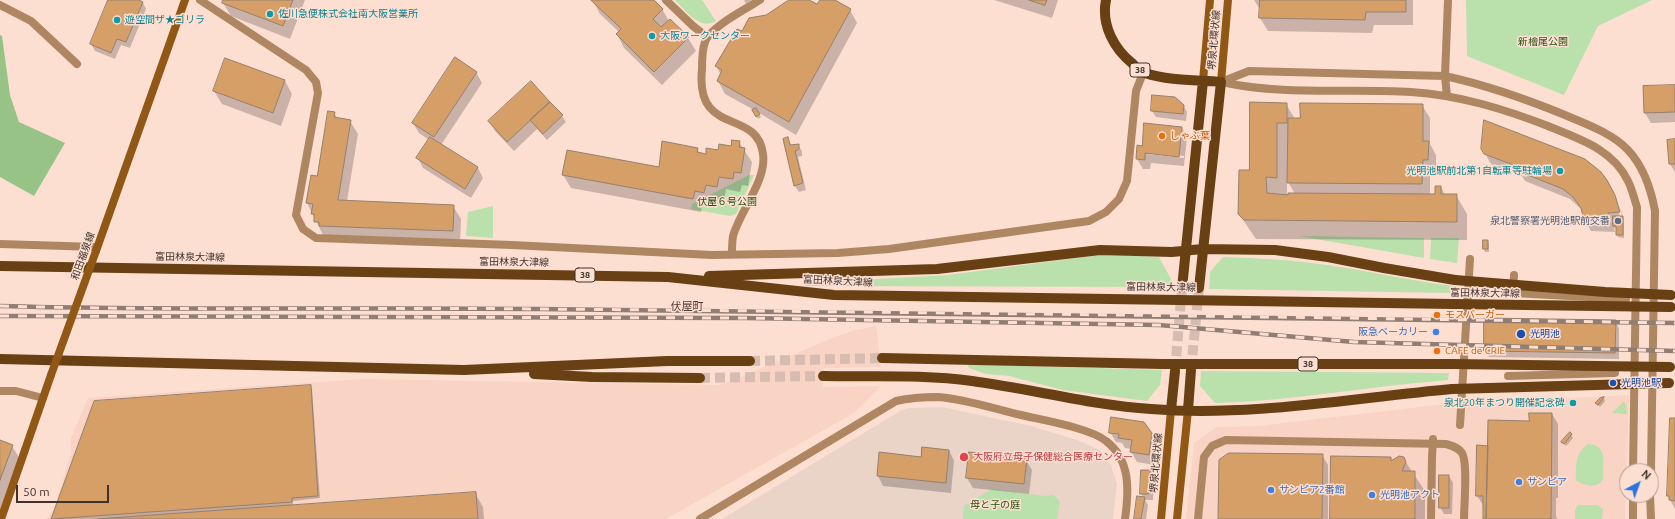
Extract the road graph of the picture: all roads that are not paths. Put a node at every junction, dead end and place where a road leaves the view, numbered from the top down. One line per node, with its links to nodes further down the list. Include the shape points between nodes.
1 (185, 0): 18 (main road, 和田福泉線)
2 (200, 0): 21 (street, via 306,70 316,82 318,93 296,214 303,229 316,238)
3 (666, 0): 10 (street)
4 (760, 0): 10 (street)
5 (1106, 0): 12 (main road, 38, via 1104,8 1108,31 1115,46)
6 (1210, 0): 14 (main road, 堺泉北環状線)
7 (1228, 0): 15 (main road, 堺泉北環状線)
8 (1448, 0): 13 (street)
9 (0, 5): 11 (street, via 31,21)
10 (707, 36): 21 (street, via 700,80 703,99 717,115 743,126 758,138 763,154 762,171 733,236)
11 (77, 64)
12 (1143, 73): 14 (main road, 38, via 1159,77); 21 (street, via 1136,91 1127,181 1119,198 1106,212 1089,221 838,253)
13 (1445, 76): 15 (street, via 1249,71); 16 (street); 50 (street, via 1474,82 1528,100 1587,124 1611,136 1628,150 1641,168 1651,189 1655,211)
14 (1203, 80): 15 (main road, 38); 20 (main road, 富田林泉大津線)
15 (1221, 82): 16 (street, via 1249,88 1413,92); 19 (main road, 富田林泉大津線)
16 (1447, 96): 49 (street, via 1521,115 1593,144 1614,159 1628,181 1637,207)
17 (0, 244): 18 (street)
18 (96, 249): 44 (main road, 和田福泉線, bridge)
19 (1202, 249): 20 (main road); 27 (main road, 富田林泉大津線); 28 (main road, bridge, via 1275,250 1455,280 1566,290)
20 (1185, 252): 25 (main road, via 1100,250 937,269); 26 (main road, 富田林泉大津線)
21 (732, 254)
22 (1470, 259): 47 (street)
23 (0, 266): 25 (main road, 富田林泉大津線 / 38)
24 (1514, 275): 29 (street, via 1513,293)
25 (668, 277): 30 (main road, 富田林泉大津線 / 38, bridge, via 834,295)
26 (1182, 288)
27 (1199, 288)
28 (1673, 295)
29 (1626, 299)
30 (1673, 308)
31 (882, 358): 34 (main road, 38, bridge, via 1162,364)
32 (0, 359): 35 (main road)
33 (750, 360): 35 (main road)
34 (1673, 367)
35 (464, 370): 41 (main road, via 592,377)
36 (1191, 370): 46 (main road)
37 (1175, 371): 45 (main road)
38 (1615, 373): 40 (street)
39 (823, 376): 45 (main road, via 956,379 1014,387 1099,404)
40 (1508, 376)
41 (700, 378)
42 (1672, 382): 46 (main road, bridge, via 1452,389 1293,407)
43 (0, 391): 44 (street, via 16,391)
44 (43, 398): 53 (main road, 和田福泉線)
45 (1171, 410): 46 (main road); 56 (main road, 堺泉北環状線)
46 (1188, 410): 57 (main road)
47 (1460, 425)
48 (1433, 439): 59 (street, bridge)
49 (1633, 463)
50 (1651, 463)
51 (1633, 503): 61 (street)
52 (1650, 503): 62 (street)
53 (1, 519)
54 (700, 519): 55 (street, via 896,401 938,397 1080,429 1106,440 1120,457 1128,477)
55 (1125, 519)
56 (1160, 519)
57 (1176, 519)
58 (1198, 519): 60 (street, via 1204,457 1212,446 1226,440 1455,446 1462,453 1465,463)
59 (1431, 519)
60 (1464, 519)
61 (1633, 519)
62 (1651, 519)

